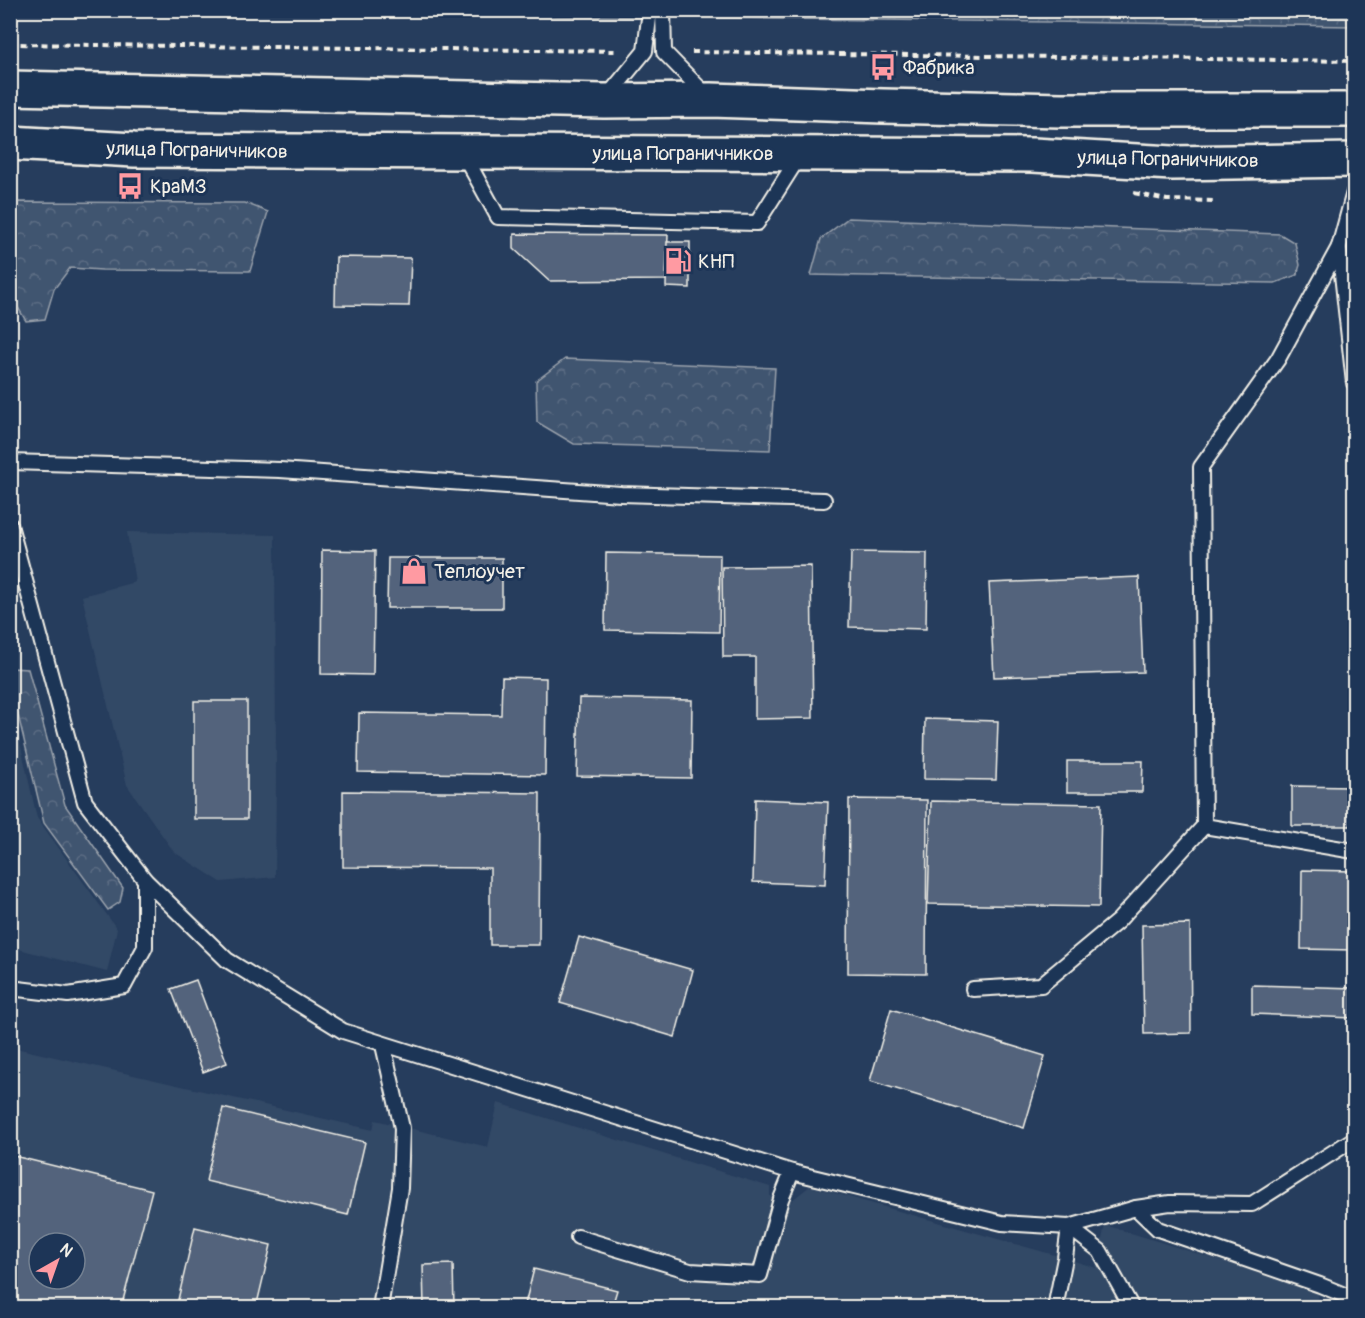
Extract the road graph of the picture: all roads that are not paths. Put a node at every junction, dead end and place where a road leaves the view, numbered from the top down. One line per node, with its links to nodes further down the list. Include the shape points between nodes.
1 (650, 10): 5 (lane, via 645,51)
2 (663, 10): 4 (lane, via 664,52)
3 (10, 88): 5 (main road)
4 (711, 100): 5 (main road); 6 (main road, via 1061,110)
5 (604, 101)
6 (1354, 110)
7 (10, 143): 8 (main road, улица Пограничников, via 134,150)
8 (464, 153): 9 (main road, улица Пограничников); 9 (lane, via 498,217 758,223)
9 (802, 153): 10 (main road, улица Пограничников, via 1033,155 1172,163)
10 (1354, 160)
11 (1354, 192): 12 (lane)
12 (1339, 247): 13 (lane); 17 (lane, via 1278,359 1201,467)
13 (1354, 383)
14 (10, 462): 15 (lane, via 280,470 621,494)
15 (824, 500)
16 (10, 525): 19 (lane, via 85,802)
17 (1204, 826): 18 (lane); 21 (lane, via 1118,921 1041,985)
18 (1354, 852)
19 (146, 880): 20 (lane, via 145,947 124,986 68,995); 22 (lane, via 227,960 343,1031)
20 (10, 988)
21 (973, 989)
22 (383, 1045): 24 (lane); 29 (lane, via 402,1128 400,1188)
23 (1354, 1139): 25 (lane, via 1252,1204 1170,1203)
24 (792, 1172): 26 (lane, via 1002,1223); 27 (lane, via 760,1275 690,1271)
25 (1136, 1208): 26 (lane); 28 (lane, via 1158,1229)
26 (1069, 1227): 30 (lane); 31 (lane, via 1100,1251)
27 (578, 1237)
28 (1354, 1299)
29 (380, 1308)
30 (1055, 1308)
31 (1132, 1308)

